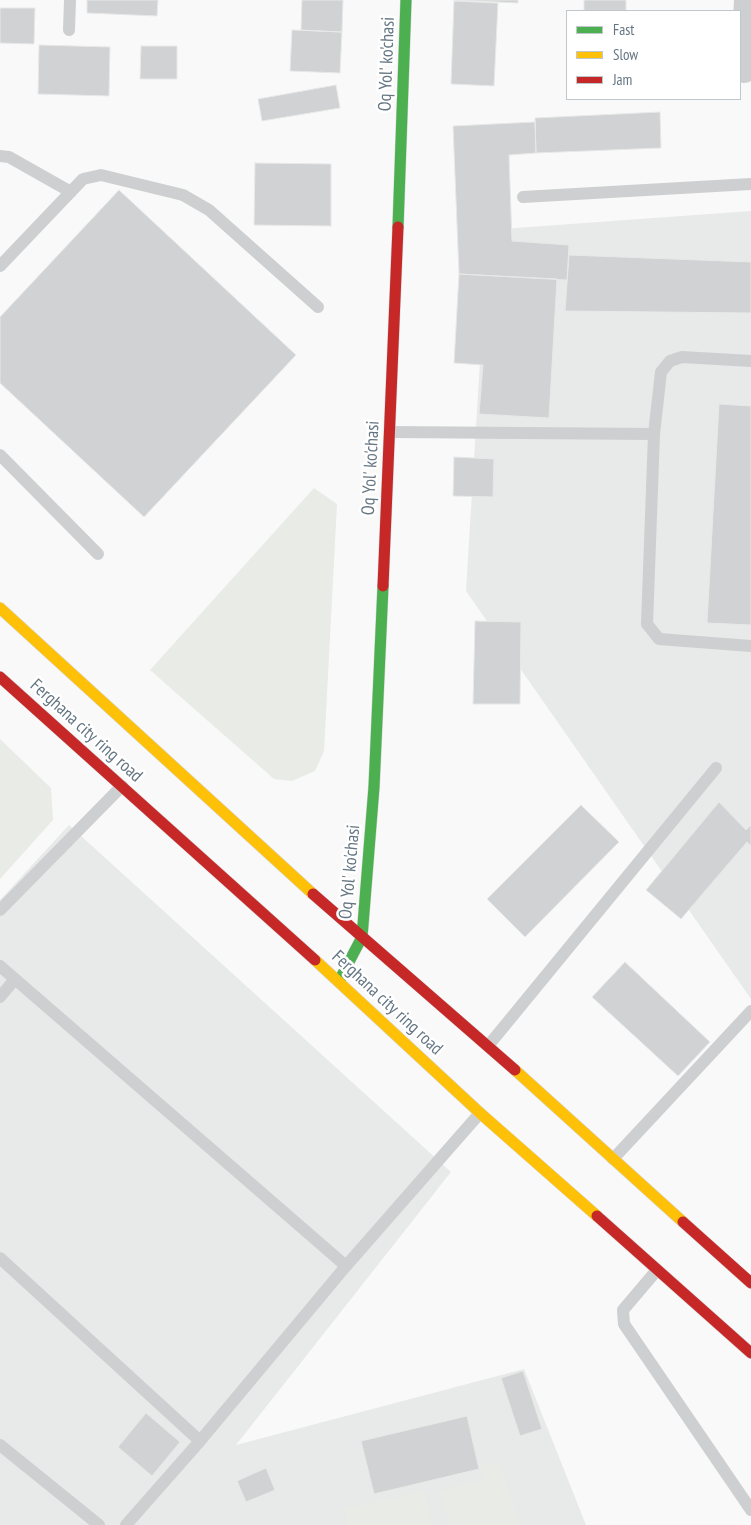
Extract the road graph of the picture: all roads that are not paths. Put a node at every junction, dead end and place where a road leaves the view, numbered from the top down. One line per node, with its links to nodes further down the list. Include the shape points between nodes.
1 (70, 0): 4 (lane)
2 (406, 0): 13 (main road, Oq Yol' ko'chasi)
3 (747, 0): 5 (street)
4 (69, 30)
5 (744, 70)
6 (0, 156): 8 (lane, via 9,157)
7 (751, 184): 9 (lane)
8 (71, 192): 10 (lane); 11 (lane, via 83,179 101,175 183,195 210,210)
9 (523, 197)
10 (0, 266)
11 (318, 308)
12 (751, 361): 14 (lane, via 682,357 670,361 660,372)
13 (390, 432): 14 (lane); 23 (main road, Oq Yol' ko'chasi, via 374,787)
14 (654, 434): 18 (lane, via 647,624 660,639)
15 (0, 455): 16 (lane)
16 (98, 554)
17 (0, 608): 23 (main road, Ferghana city ring road)
18 (751, 646)
19 (0, 677): 21 (main road, Ferghana city ring road)
20 (716, 768): 29 (lane)
21 (122, 786): 22 (lane); 26 (main road, Ferghana city ring road)
22 (0, 910)
23 (362, 937): 26 (main road); 29 (main road, Ferghana city ring road)
24 (0, 966): 25 (lane)
25 (15, 979): 27 (lane); 33 (lane)
26 (338, 981): 30 (main road, Ferghana city ring road)
27 (0, 997)
28 (751, 1011): 31 (lane)
29 (488, 1046): 31 (main road, Ferghana city ring road)
30 (480, 1113): 33 (lane); 34 (main road, Ferghana city ring road)
31 (613, 1159): 35 (main road, Ferghana city ring road)
32 (0, 1258): 37 (lane)
33 (346, 1266): 37 (lane)
34 (657, 1270): 36 (main road, Ferghana city ring road); 39 (lane, via 623,1310 624,1324)
35 (751, 1284)
36 (751, 1353)
37 (200, 1441): 41 (lane)
38 (0, 1445): 40 (lane)
39 (751, 1510)
40 (98, 1525)
41 (126, 1525)

